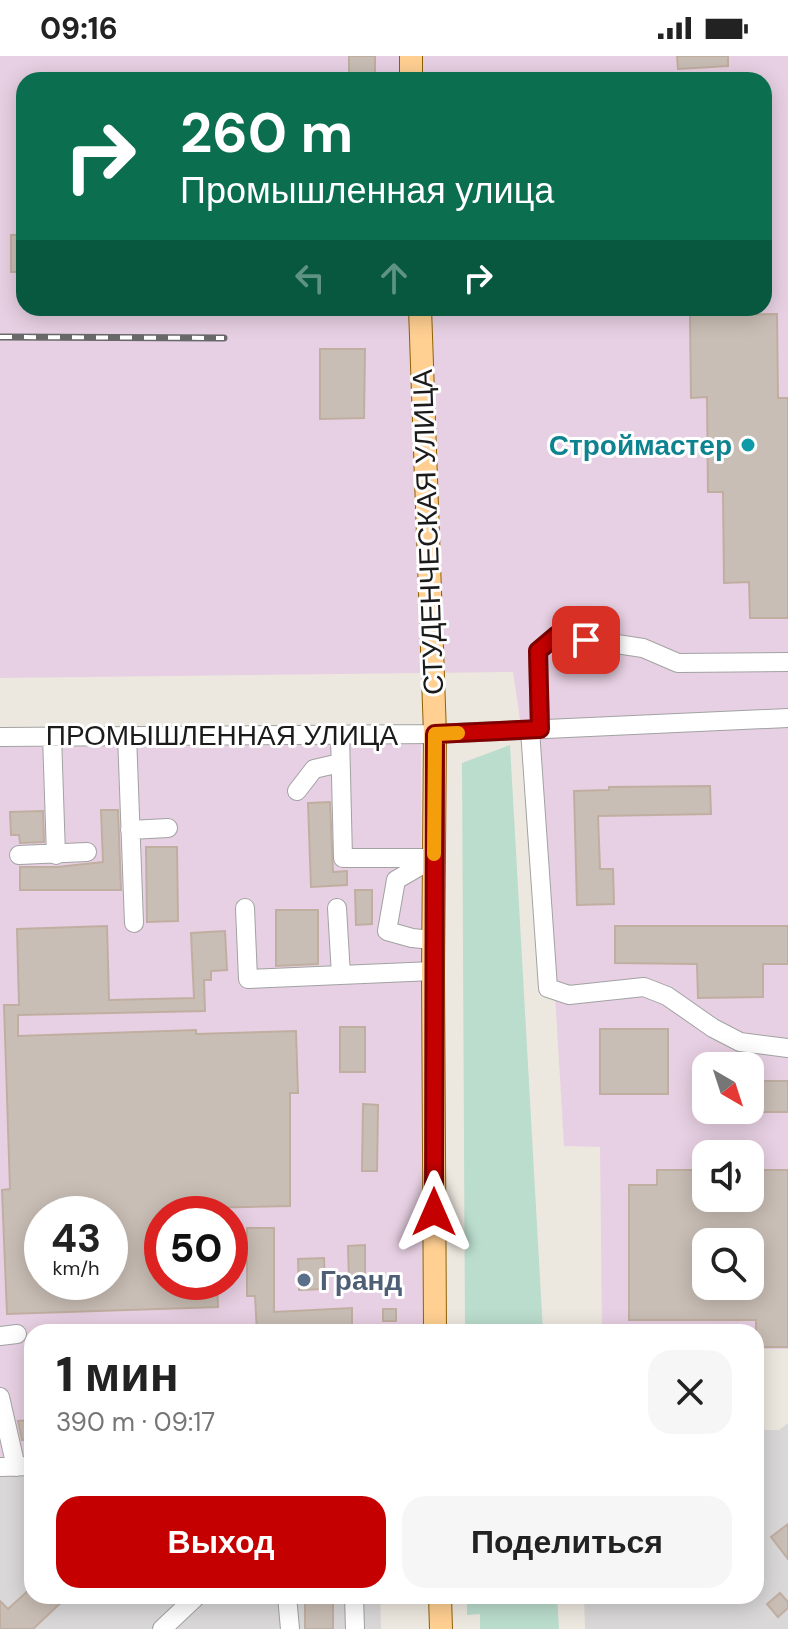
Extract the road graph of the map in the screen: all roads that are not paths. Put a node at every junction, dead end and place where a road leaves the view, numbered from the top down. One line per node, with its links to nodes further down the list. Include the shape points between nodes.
1 (420, 316): 6 (main road, СТУДЕНЧЕСКАЯ УЛИЦА)
2 (788, 662): 4 (street, via 678,663 643,648 557,635 538,651)
3 (788, 718): 4 (street, ПРОМЫШЛЕННАЯ УЛИЦА)
4 (535, 730): 6 (street, ПРОМЫШЛЕННАЯ УЛИЦА); 24 (street, via 548,988 569,995 644,987 740,1042)
5 (340, 734): 6 (street, ПРОМЫШЛЕННАЯ УЛИЦА); 7 (street, ПРОМЫШЛЕННАЯ УЛИЦА); 10 (street)
6 (435, 734): 17 (main road, СТУДЕНЧЕСКАЯ УЛИЦА)
7 (127, 735): 8 (street, ПРОМЫШЛЕННАЯ УЛИЦА); 13 (street)
8 (52, 736): 9 (street, ПРОМЫШЛЕННАЯ УЛИЦА); 16 (street)
9 (0, 737)
10 (340, 763): 11 (street, via 314,769); 17 (street, via 343,858)
11 (297, 791)
12 (168, 828): 13 (street)
13 (130, 830): 20 (street)
14 (87, 852): 16 (street)
15 (19, 855): 16 (street)
16 (56, 855)
17 (434, 858): 21 (main road, СТУДЕНЧЕСКАЯ УЛИЦА); 21 (street, via 396,880 387,931)
18 (245, 908): 23 (street, via 248,979)
19 (337, 908): 23 (street)
20 (134, 923)
21 (433, 940): 22 (main road, СТУДЕНЧЕСКАЯ УЛИЦА)
22 (433, 971): 23 (street); 25 (main road, СТУДЕНЧЕСКАЯ УЛИЦА)
23 (341, 975)
24 (788, 1048)
25 (435, 1324)
26 (0, 1397): 27 (street)
27 (16, 1467)
28 (189, 1604): 32 (street)
29 (288, 1604): 33 (street)
30 (354, 1604): 34 (street)
31 (440, 1604): 35 (main road)
32 (162, 1629)
33 (290, 1629)
34 (355, 1629)
35 (441, 1629)

